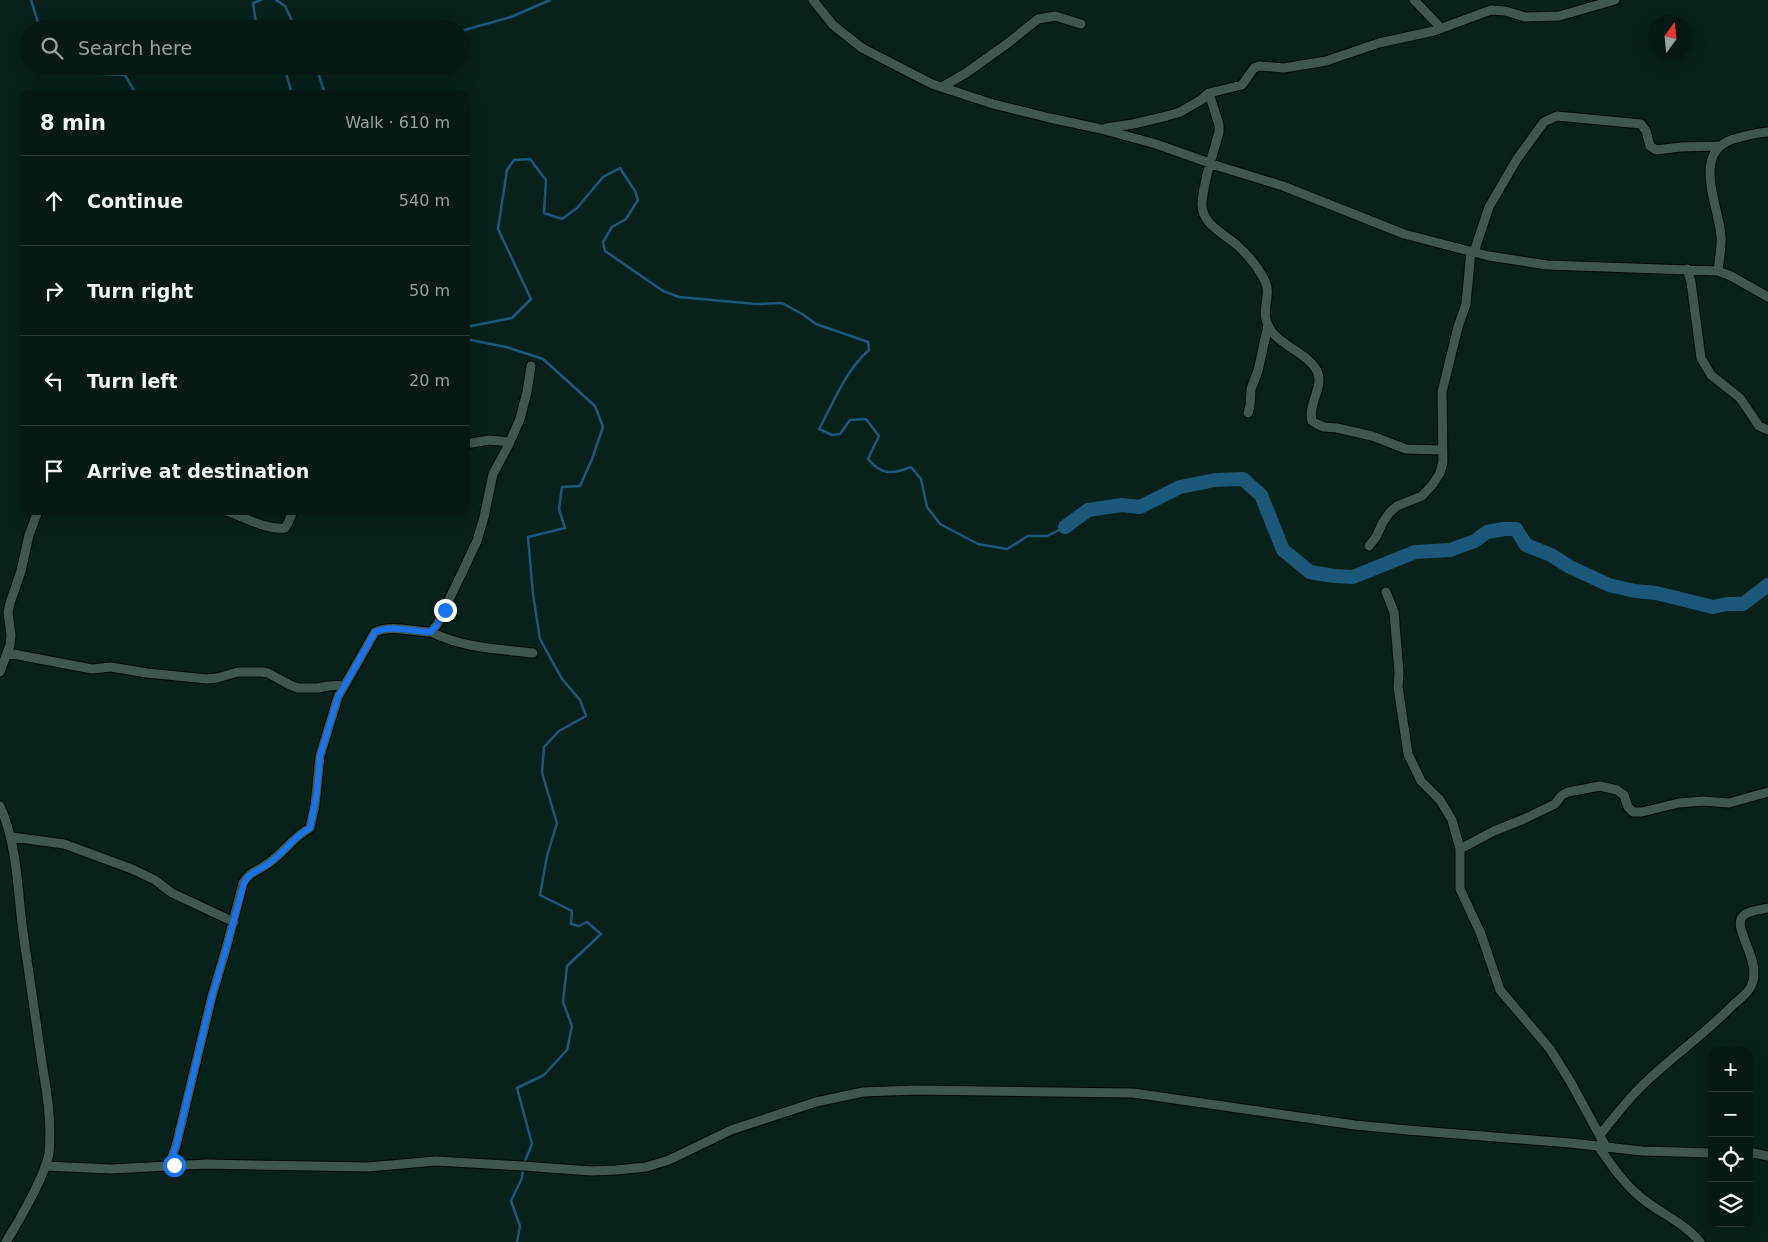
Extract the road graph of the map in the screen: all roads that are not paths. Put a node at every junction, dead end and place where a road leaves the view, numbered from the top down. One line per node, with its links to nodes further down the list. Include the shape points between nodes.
1 (813, 0): 6 (street, via 833,25 862,48)
2 (1414, 0): 5 (street)
3 (1615, 0): 5 (street, via 1558,16 1525,17 1505,10 1491,10)
4 (1082, 24): 6 (street, via 1055,16 1038,19)
5 (1441, 28): 7 (street, via 1379,43 1326,61 1284,68 1259,66 1242,85)
6 (942, 87): 8 (street, via 993,104)
7 (1209, 93): 8 (street, via 1174,114); 11 (street, via 1219,125)
8 (1101, 128): 11 (street)
9 (1768, 132): 10 (street, via 1728,140)
10 (1720, 146): 12 (street, via 1656,150 1650,146 1641,124 1552,117 1544,122 1503,182 1489,206); 14 (street, via 1713,154 1710,170 1721,237)
11 (1210, 164): 12 (street, via 1283,186 1404,234); 16 (street, via 1202,205 1204,214 1212,226 1259,268 1267,285 1265,311)
12 (1473, 251): 13 (street, via 1547,265); 22 (street, via 1466,304 1442,392)
13 (1687, 269): 14 (street); 19 (street, via 1702,358 1710,375 1740,398 1759,426)
14 (1718, 271): 15 (street)
15 (1768, 297)
16 (1268, 326): 18 (street, via 1251,389); 22 (street, via 1316,369 1319,377 1311,417 1316,424 1372,436 1406,448)
17 (531, 366): 20 (street, via 528,392)
18 (1248, 414)
19 (1768, 430)
20 (510, 442): 21 (street, via 489,440); 29 (street, via 493,474 477,540)
21 (470, 443)
22 (1442, 450): 26 (street, via 1440,474 1433,484 1422,496 1390,512)
23 (36, 515): 28 (street)
24 (237, 515): 25 (street, via 285,528)
25 (291, 515)
26 (1369, 546)
27 (1386, 592): 37 (street, via 1394,612 1398,687 1408,754 1422,781 1440,800 1452,820)
28 (4, 617): 30 (street, via 10,635)
29 (431, 632): 31 (street, via 466,645); 33 (street, via 388,629 375,632)
30 (8, 653): 32 (street); 33 (street, via 92,669 111,666 207,679 238,672 262,672 298,688)
31 (533, 653)
32 (0, 672)
33 (345, 685): 39 (street, via 334,707 320,756 310,828 274,859 247,876)
34 (1768, 792): 37 (street, via 1728,803 1678,803 1633,812 1624,795 1617,790 1600,786 1575,790 1562,795 1555,804)
35 (0, 806): 36 (street)
36 (12, 837): 39 (street, via 64,844 132,869 172,893); 46 (street, via 47,1098 50,1131)
37 (1460, 849): 40 (street, via 1460,889 1481,934 1500,990 1550,1049)
38 (1768, 908): 40 (street, via 1749,913 1740,921 1755,965 1749,990 1714,1025 1647,1081)
39 (234, 922): 45 (street)
40 (1600, 1135): 41 (street)
41 (1602, 1147): 42 (street); 45 (street, via 1355,1125 1133,1093 916,1090 863,1092 816,1102 731,1130 646,1167 591,1171 436,1162 368,1167); 48 (street, via 1617,1173 1638,1195)
42 (1708, 1153)
43 (1753, 1153): 44 (street)
44 (1768, 1156)
45 (169, 1165): 46 (street, via 111,1169)
46 (45, 1166): 47 (street)
47 (6, 1242)
48 (1700, 1242)

